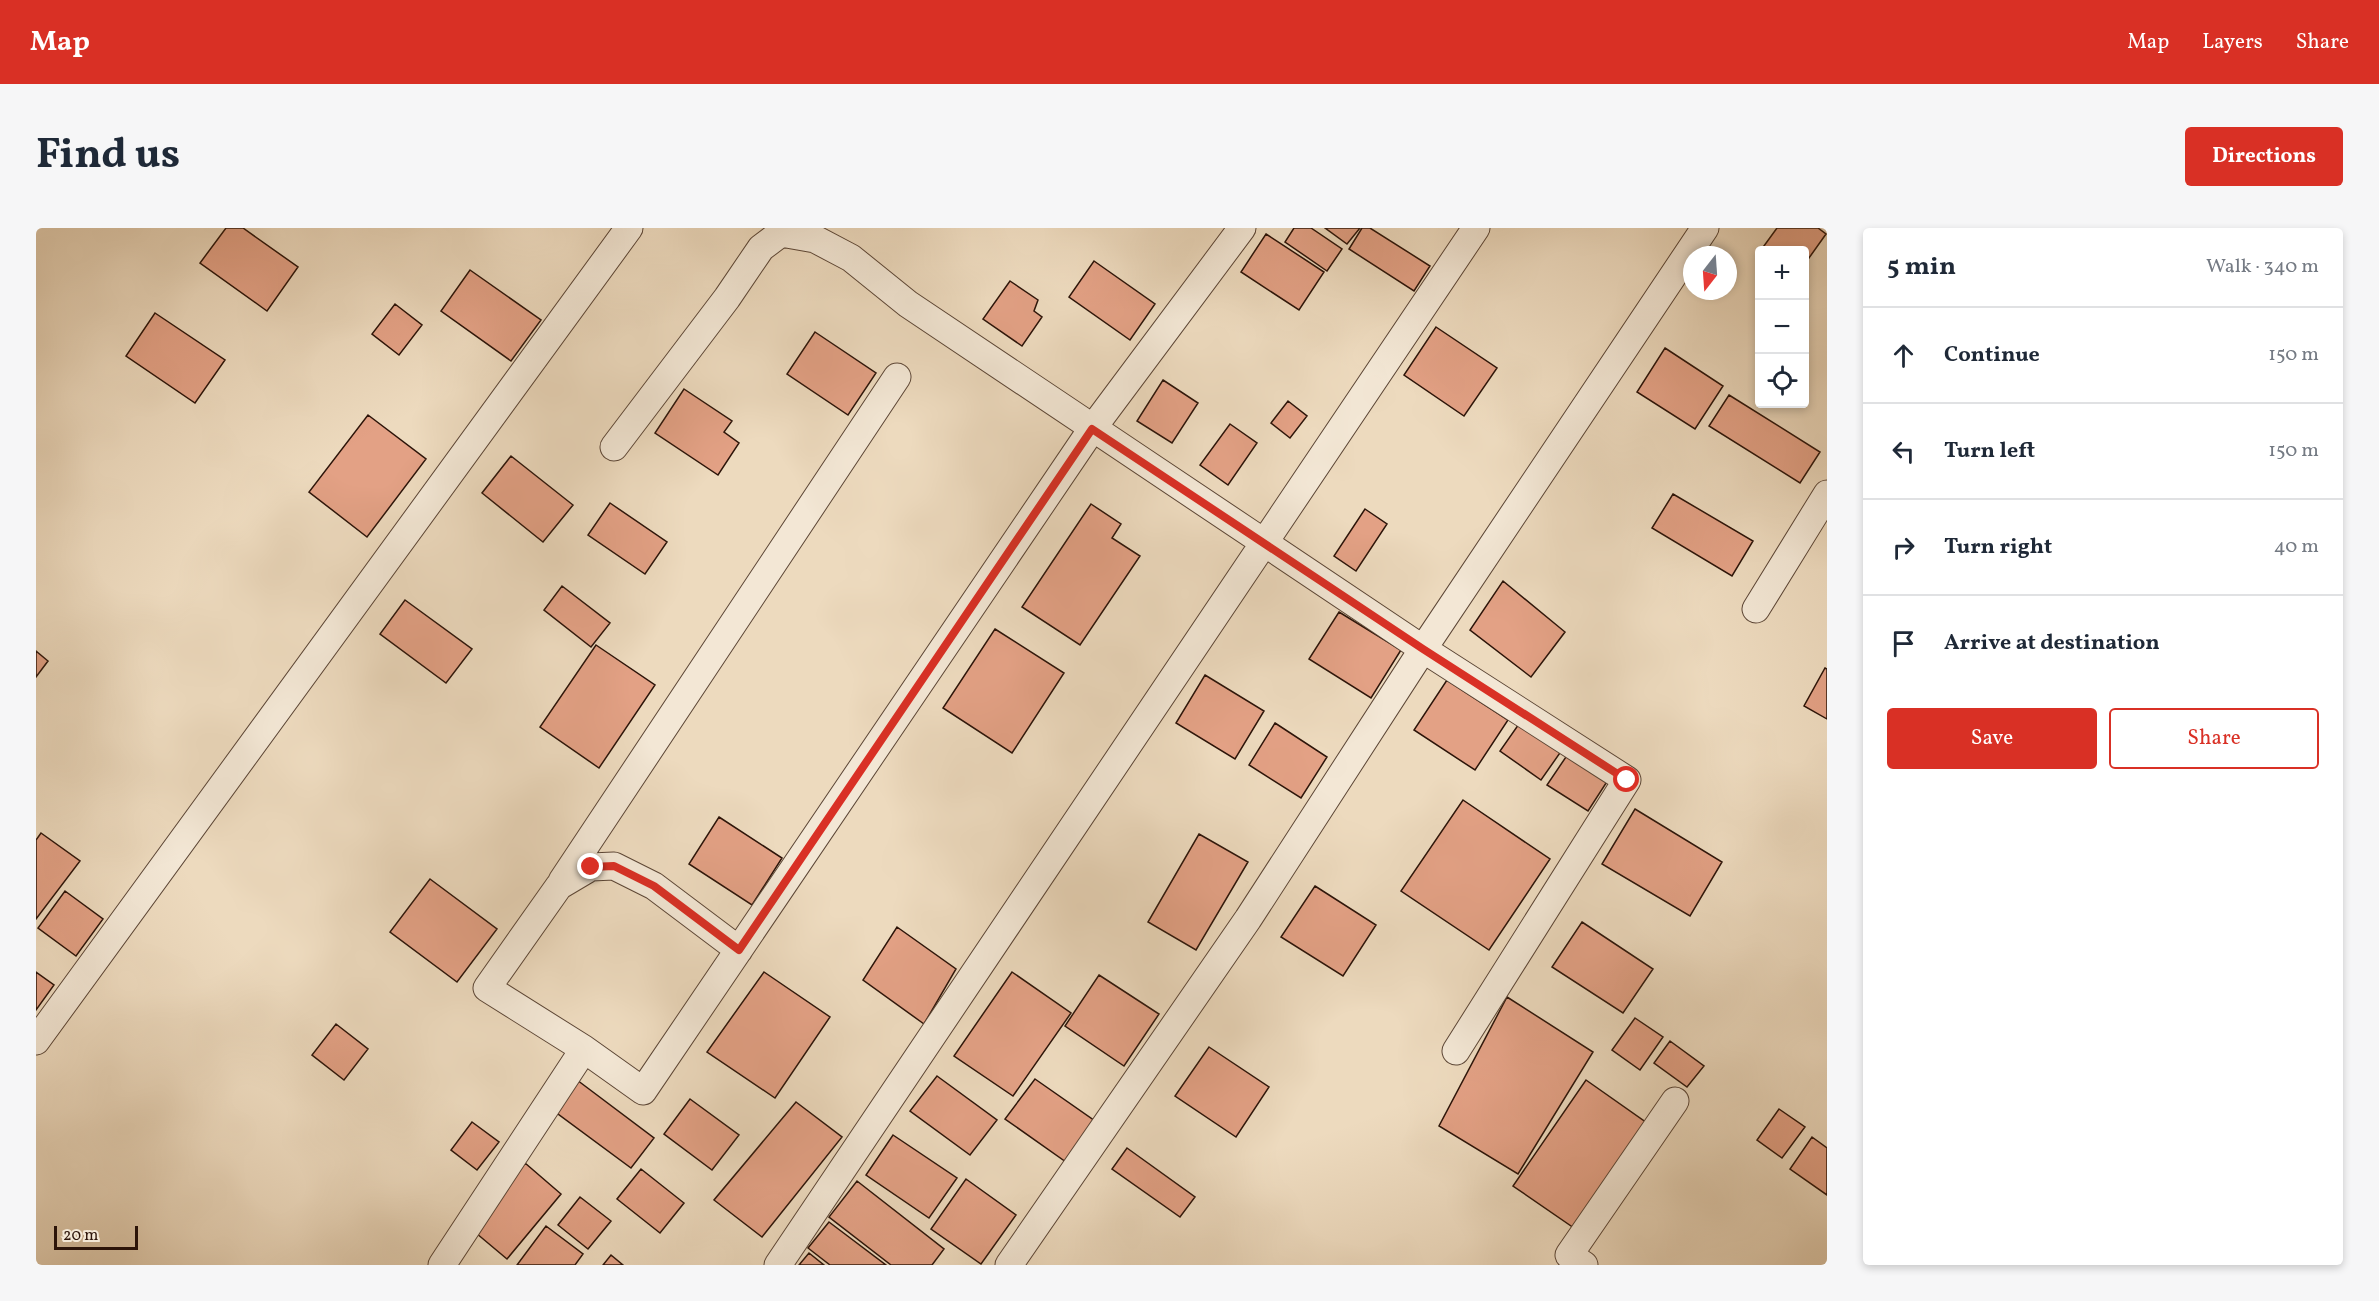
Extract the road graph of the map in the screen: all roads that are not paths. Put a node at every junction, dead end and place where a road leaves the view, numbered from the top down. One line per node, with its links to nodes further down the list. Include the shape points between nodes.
1 (629, 228): 14 (street)
2 (1242, 228): 6 (street)
3 (1476, 228): 9 (street)
4 (1705, 228): 11 (street)
5 (897, 377): 12 (street)
6 (1092, 429): 7 (street, via 909,304 851,258 815,239 781,233 761,248); 9 (street); 13 (street)
7 (614, 447)
8 (1827, 494): 10 (street)
9 (1266, 542): 11 (street); 19 (street)
10 (1756, 609)
11 (1423, 649): 16 (street, via 1627,780); 20 (street, via 1241,929)
12 (559, 886): 13 (street, via 591,867 614,866 654,886); 15 (street, via 487,988)
13 (739, 950): 15 (street, via 643,1091)
14 (36, 1041)
15 (584, 1049): 18 (street)
16 (1456, 1051)
17 (1675, 1101): 21 (street, via 1569,1255)
18 (442, 1265)
19 (778, 1265)
20 (1009, 1265)
21 (1584, 1265)

